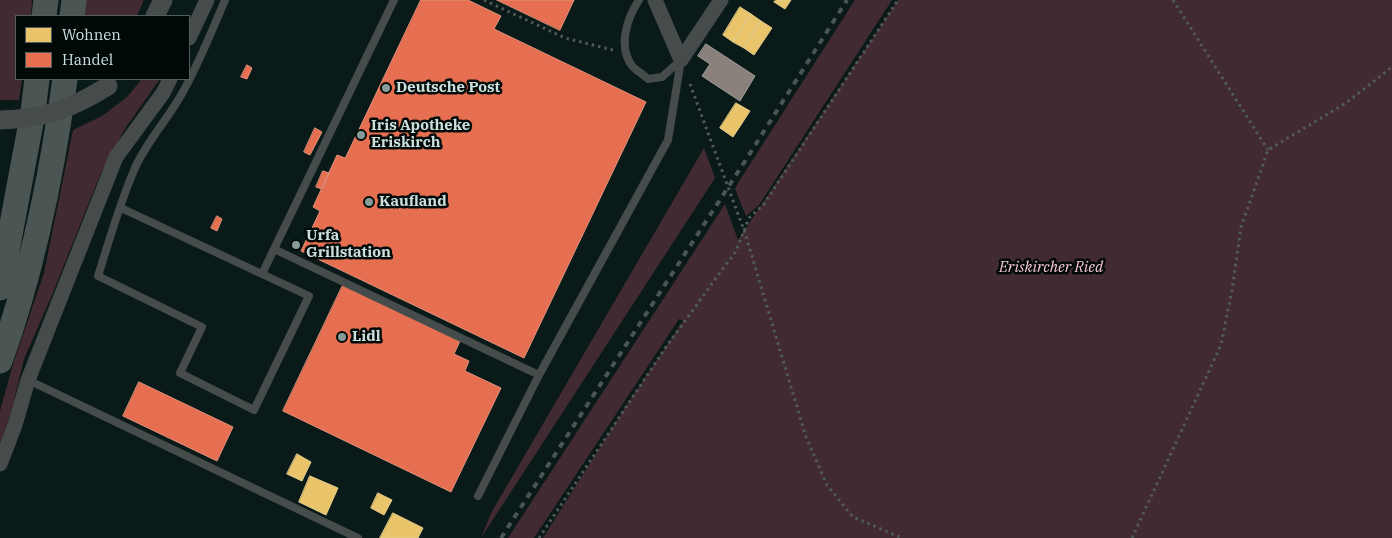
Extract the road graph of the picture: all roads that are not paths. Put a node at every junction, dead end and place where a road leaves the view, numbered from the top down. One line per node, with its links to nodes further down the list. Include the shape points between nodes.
1 (74, 0): 9 (main road)
2 (162, 0): 10 (street)
3 (207, 0): 11 (street)
4 (225, 0): 13 (lane)
5 (394, 0): 21 (lane)
6 (639, 0): 12 (lane, via 625,34 626,53 632,67 648,79 662,77)
7 (655, 0): 12 (street)
8 (721, 0): 12 (street)
9 (72, 15)
10 (155, 15)
11 (190, 36)
12 (681, 60): 25 (lane, via 668,140)
13 (190, 79)
14 (37, 80): 23 (main road)
15 (65, 80): 24 (main road, via 46,197)
16 (170, 80): 26 (street, via 116,157)
17 (189, 80): 20 (lane, via 135,167)
18 (112, 82): 19 (street, bridge, via 84,101 61,111)
19 (0, 120)
20 (121, 208): 22 (lane); 22 (lane, via 98,276 202,327 180,373 254,410 309,296)
21 (274, 249): 22 (lane); 25 (lane)
22 (262, 274)
23 (0, 288)
24 (0, 361)
25 (539, 374): 28 (lane)
26 (28, 380): 27 (street); 29 (lane)
27 (0, 464)
28 (478, 496)
29 (358, 538)

